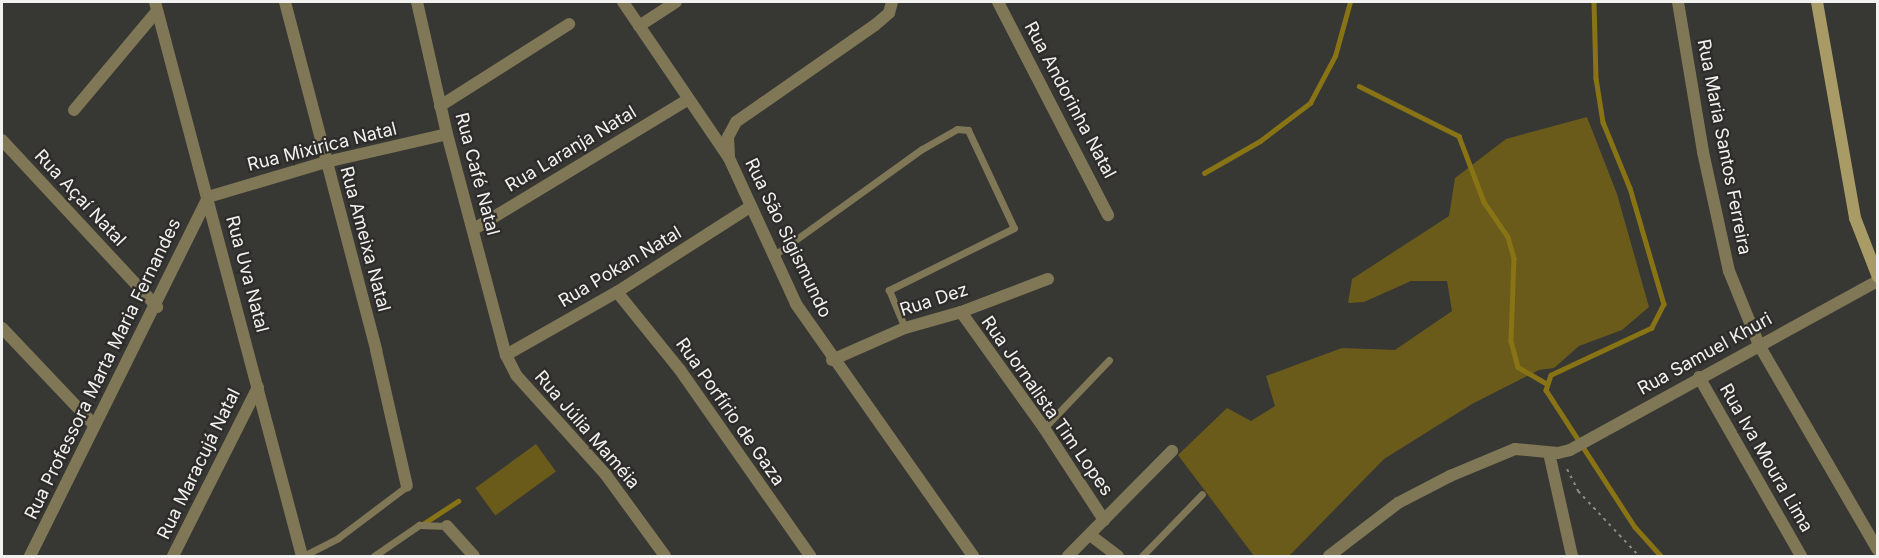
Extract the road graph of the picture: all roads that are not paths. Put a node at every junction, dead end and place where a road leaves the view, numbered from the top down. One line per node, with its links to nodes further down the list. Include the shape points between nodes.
1 (285, 2): 18 (street, Rua Ameixa Natal)
2 (417, 2): 13 (street, Rua Café Natal)
3 (623, 2): 11 (street)
4 (676, 2): 11 (street)
5 (892, 2): 17 (street, Rua São Sigismundo, via 889,12 875,25 736,122 728,137)
6 (998, 2): 21 (street, Rua Andorinha Natal)
7 (1678, 2): 31 (street, Rua Maria Santos Ferreira, via 1718,225 1730,271)
8 (1817, 2): 25 (main road, via 1855,218)
9 (156, 6): 14 (street); 19 (street, Rua Uva Natal)
10 (570, 24): 13 (street)
11 (639, 26): 12 (street)
12 (687, 100): 17 (street); 22 (street, Rua Laranja Natal)
13 (440, 106): 15 (street, Rua Café Natal)
14 (74, 110)
15 (447, 134): 18 (street, Rua Mixirica Natal); 22 (street, Rua Café Natal)
16 (2, 140): 27 (street, Rua Açaí Natal)
17 (729, 158): 20 (street, Rua São Sigismundo)
18 (326, 162): 19 (street, Rua Mixirica Natal); 41 (street, Rua Ameixa Natal)
19 (208, 197): 27 (street, Rua Professora Marta Maria Fernandes); 36 (street, Rua Uva Natal)
20 (750, 207): 23 (street, Rua São Sigismundo); 26 (street, Rua Pokan Natal)
21 (1108, 215)
22 (474, 230): 32 (street, Rua Café Natal)
23 (773, 256): 30 (lane, via 946,134 964,127 974,135 1014,228 889,290); 33 (street, Rua São Sigismundo, via 796,304)
24 (1048, 279): 28 (street, Rua Dez)
25 (1878, 279): 31 (street, Rua Samuel Khuri)
26 (617, 292): 32 (street, Rua Pokan Natal); 53 (street, Rua Porfírio de Gaza, via 680,370)
27 (157, 307): 37 (street, Rua Professora Marta Maria Fernandes)
28 (961, 312): 30 (street, Rua Dez); 38 (street, Rua Jornalista Tim Lopes)
29 (2, 328): 37 (street)
30 (905, 328): 33 (street, Rua Dez)
31 (1759, 345): 35 (street, Rua Samuel Khuri); 46 (street, Rua Maria Santos Ferreira)
32 (506, 354): 52 (street, Rua Júlia Maméia, via 516,375 598,466)
33 (832, 360): 54 (street, Rua São Sigismundo)
34 (1109, 360): 38 (lane)
35 (1699, 377): 40 (street, Rua Samuel Khuri); 60 (street, Rua Iva Moura Lima)
36 (258, 387): 48 (street, Rua Maracujá Natal); 49 (street, Rua Uva Natal)
37 (94, 425): 47 (street, Rua Professora Marta Maria Fernandes)
38 (1044, 428): 43 (street, Rua Jornalista Tim Lopes)
39 (1172, 451): 43 (street)
40 (1559, 452): 58 (street, via 1515,449 1488,458 1398,503); 59 (street)
41 (407, 486): 49 (lane, via 338,538)
42 (1202, 494): 57 (lane)
43 (1104, 520): 45 (street)
44 (447, 526): 50 (lane, via 419,525); 51 (street)
45 (1090, 535): 55 (street); 56 (street)
46 (1878, 550)
47 (30, 556)
48 (173, 556)
49 (303, 556)
50 (374, 556)
51 (474, 556)
52 (665, 556)
53 (809, 556)
54 (973, 556)
55 (1068, 556)
56 (1118, 556)
57 (1142, 556)
58 (1329, 556)
59 (1572, 556)
60 (1801, 556)

